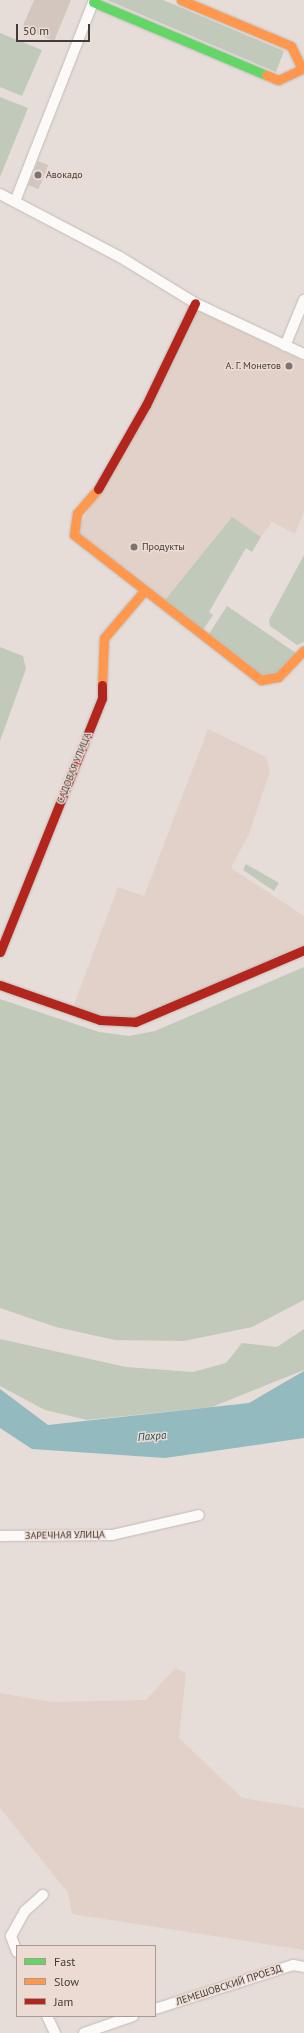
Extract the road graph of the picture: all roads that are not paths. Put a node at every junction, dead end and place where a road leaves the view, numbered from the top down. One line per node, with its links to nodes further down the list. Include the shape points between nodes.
1 (181, 0): 3 (street, via 291,46)
2 (94, 1): 3 (street, via 278,80); 5 (street)
3 (303, 69)
4 (0, 194): 5 (street)
5 (16, 199): 7 (street)
6 (304, 300): 8 (street)
7 (195, 303): 8 (street); 10 (street, via 138,418 98,489 72,524 74,536 83,545)
8 (285, 346): 9 (street)
9 (304, 354)
10 (144, 591): 11 (street, via 261,680 278,678); 13 (street, САДОВАЯ УЛИЦА, via 104,638 102,698)
11 (304, 650)
12 (304, 950): 14 (street, via 135,1022 100,1020)
13 (0, 952)
14 (0, 985)
15 (199, 1515): 16 (street, ЗАРЕЧНАЯ УЛИЦА, via 112,1535)
16 (0, 1536)
17 (43, 1895): 18 (street, via 24,1911 11,1936)
18 (16, 1949)
19 (304, 1966): 20 (street, ЛЕМЕШОВСКИЙ ПРОЕЗД, via 293,1964)
20 (156, 2008)
21 (47, 2017): 23 (street)
22 (130, 2017): 24 (street)
23 (55, 2033)
24 (84, 2033)

